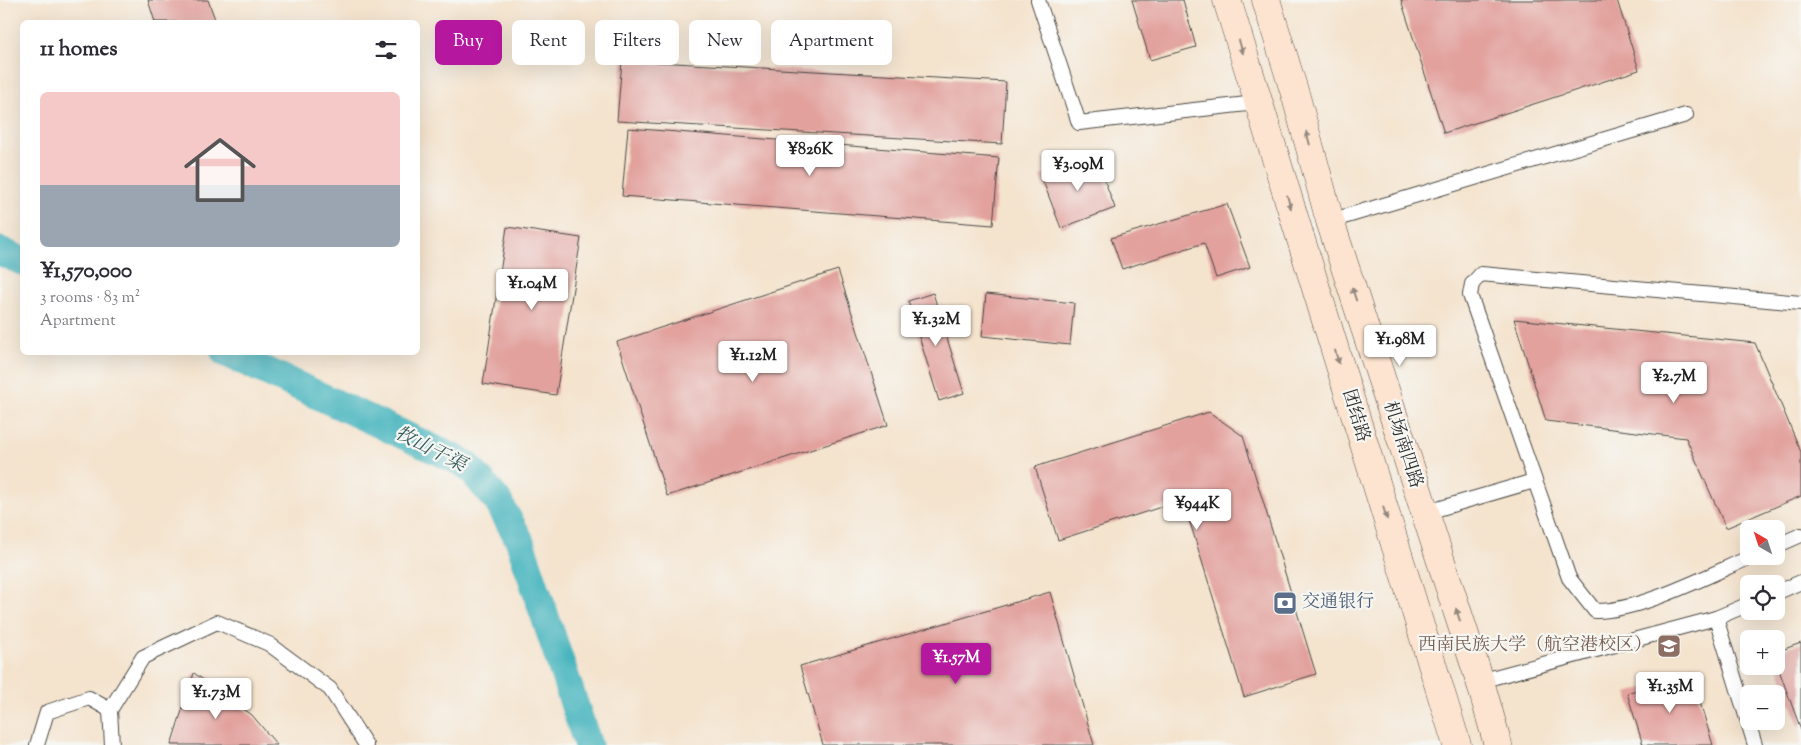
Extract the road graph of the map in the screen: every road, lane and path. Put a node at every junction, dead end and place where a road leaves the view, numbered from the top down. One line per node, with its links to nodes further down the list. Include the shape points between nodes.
1 (1038, 0): 4 (lane, via 1079,123)
2 (1227, 0): 22 (main road, 团结路, one-way to 22)
3 (1266, 0): 6 (main road, 机场南四路, one-way to 3)
4 (1247, 104)
5 (1686, 115): 6 (lane)
6 (1330, 221): 9 (main road, 机场南四路, one-way to 6)
7 (1801, 303): 8 (lane, via 1481,274 1472,284 1470,295)
8 (1534, 481): 9 (lane); 12 (lane, via 1569,578 1595,611 1612,612 1642,602)
9 (1424, 513): 17 (main road, 机场南四路, one-way to 9)
10 (1801, 535): 11 (lane)
11 (1785, 542)
12 (1740, 561)
13 (1801, 582): 14 (lane)
14 (1785, 589)
15 (1740, 608): 16 (lane)
16 (1716, 618): 17 (lane); 24 (lane)
17 (1480, 681): 23 (main road, 机场南四路)
18 (110, 710): 19 (lane, via 89,698 47,712); 20 (lane); 21 (lane, via 143,657 218,622 268,644 330,689)
19 (37, 745)
20 (112, 745)
21 (366, 745)
22 (1456, 745)
23 (1498, 745)
24 (1755, 745)

